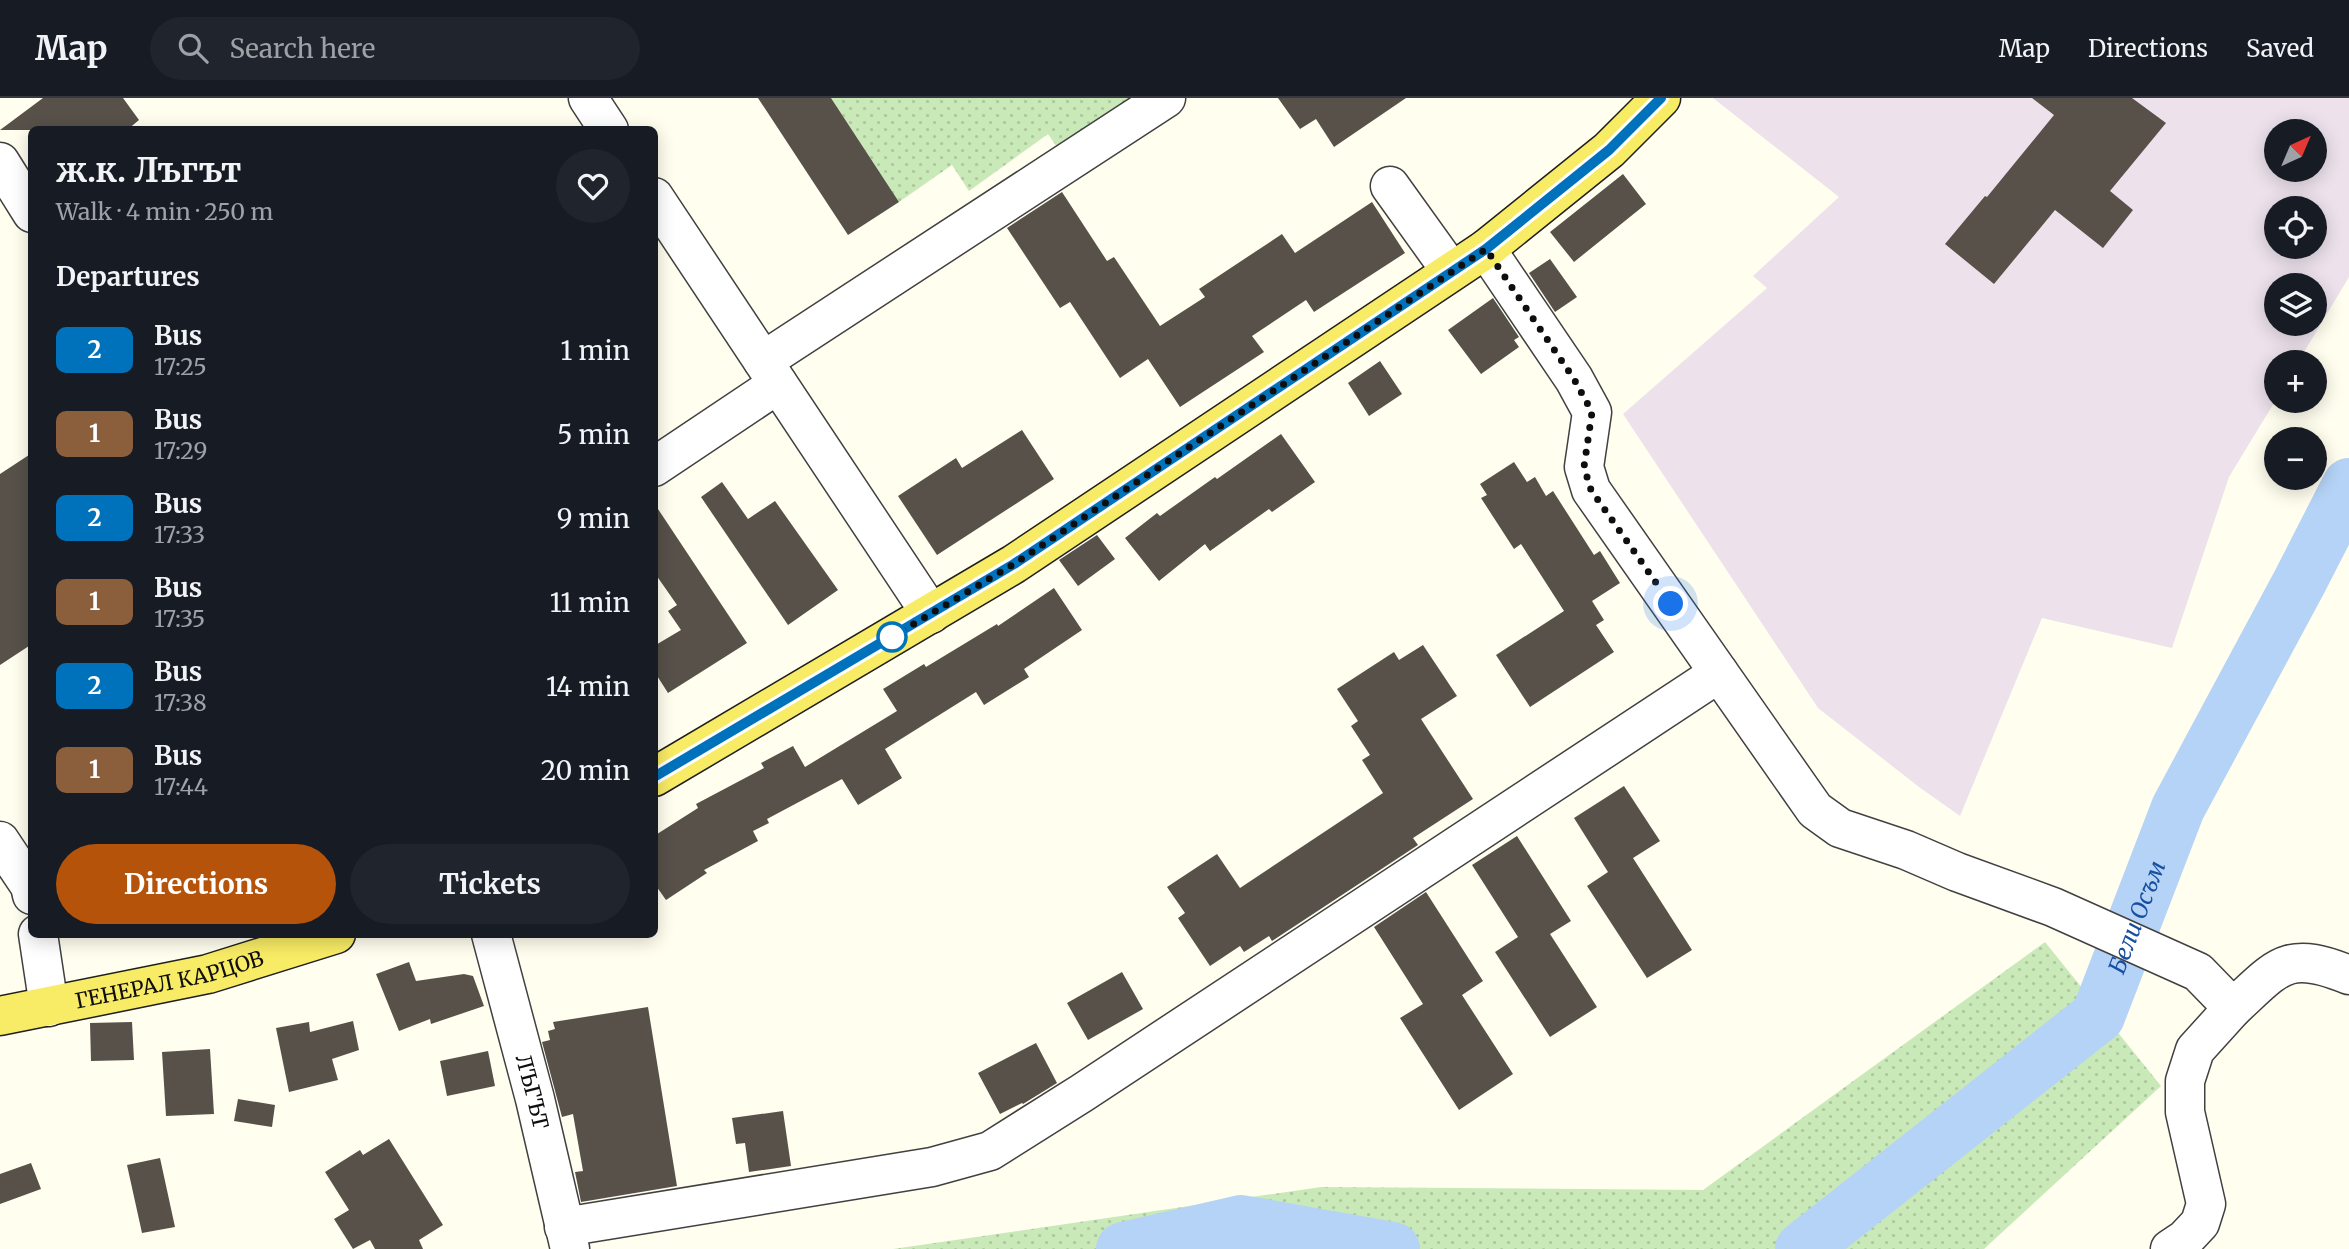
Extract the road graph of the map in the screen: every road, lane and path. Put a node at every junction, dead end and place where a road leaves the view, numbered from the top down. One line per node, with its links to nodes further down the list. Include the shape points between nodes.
1 (589, 98): 4 (street)
2 (1166, 98): 11 (street)
3 (1661, 98): 9 (main road, via 1609,150)
4 (606, 126)
5 (0, 162): 8 (street)
6 (1390, 186): 10 (street)
7 (658, 203): 11 (street)
8 (28, 207)
9 (1486, 249): 10 (main road); 14 (street, via 1592,412 1584,467 1591,490)
10 (1451, 271): 13 (main road, via 1014,564)
11 (771, 372): 12 (street); 13 (street)
12 (658, 464)
13 (931, 614): 15 (main road)
14 (1719, 673): 23 (street, via 1815,810 1840,828 1906,849 2155,952 2198,972); 25 (street, via 990,1151 932,1167)
15 (658, 775)
16 (0, 841): 17 (street)
17 (28, 883)
18 (39, 938): 22 (street)
19 (323, 938): 22 (main road, ГЕНЕРАЛ КАРЦОВ, via 208,974)
20 (492, 938): 25 (street, ЛЪГЪТ)
21 (2349, 975): 23 (street, via 2302,961 2276,969)
22 (49, 1007): 24 (main road, ГЕНЕРАЛ КАРЦОВ)
23 (2233, 1008): 26 (street, via 2195,1050 2185,1081 2185,1112 2206,1204 2200,1223)
24 (0, 1016)
25 (567, 1238)
26 (2169, 1249)

